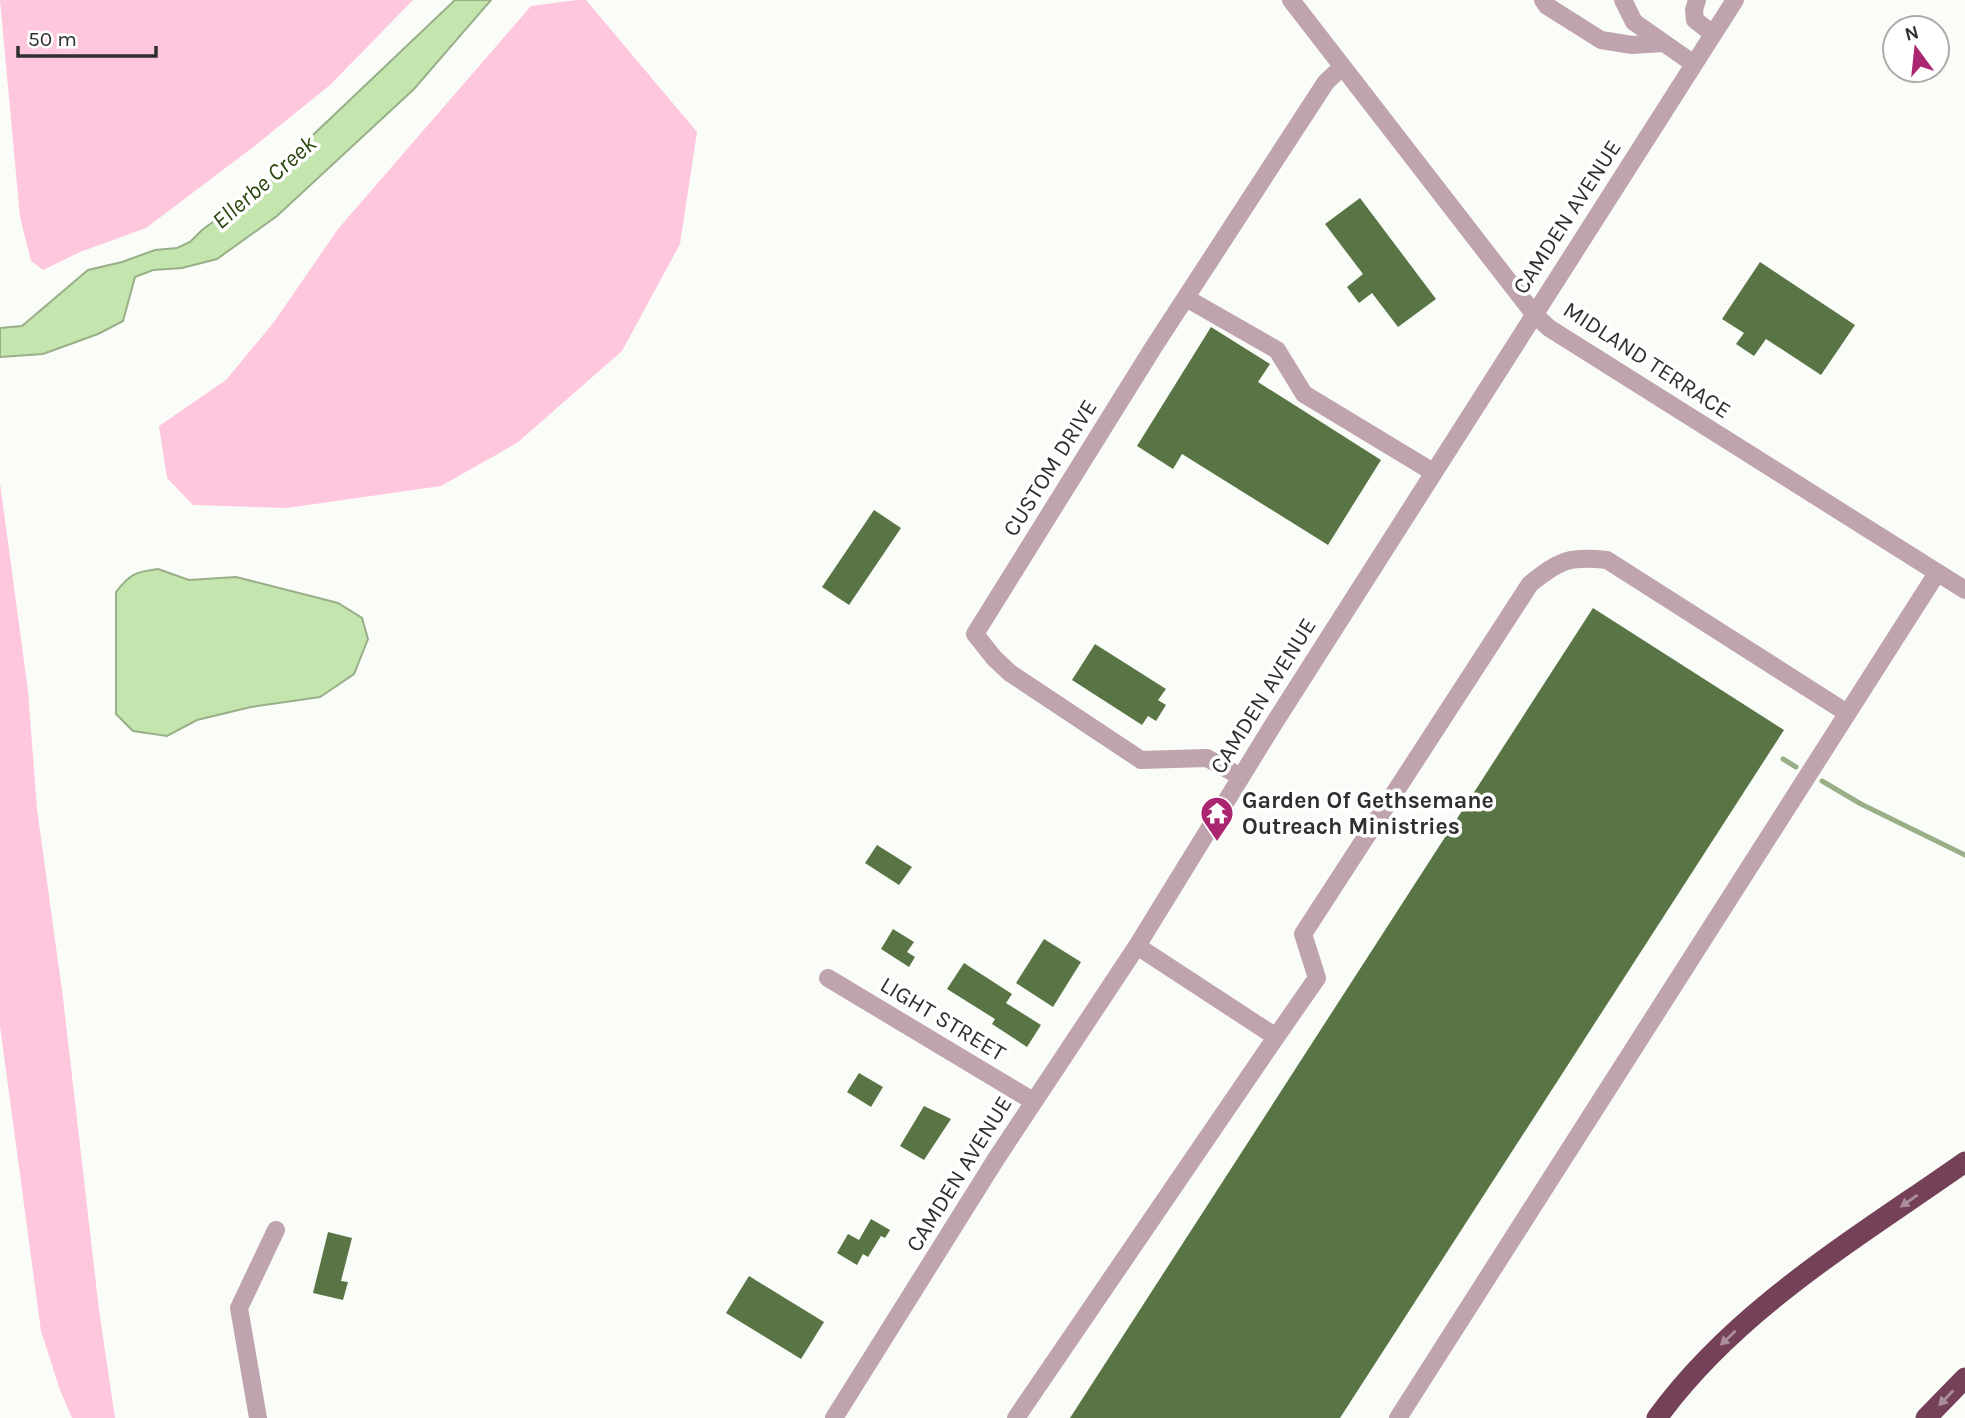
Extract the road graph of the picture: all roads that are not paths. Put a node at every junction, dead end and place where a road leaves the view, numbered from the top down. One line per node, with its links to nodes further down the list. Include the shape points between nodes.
1 (1291, 0): 9 (street, MIDLAND TERRACE)
2 (1543, 0): 7 (street, via 1601,40 1632,46)
3 (1623, 0): 7 (street, via 1634,22)
4 (1697, 0): 6 (street, via 1695,20)
5 (1735, 0): 6 (street, CAMDEN AVENUE)
6 (1713, 34): 8 (street, CAMDEN AVENUE)
7 (1663, 43): 8 (street)
8 (1694, 64): 11 (street, CAMDEN AVENUE)
9 (1342, 67): 10 (street, CUSTOM DRIVE, via 1326,82); 11 (street, MIDLAND TERRACE)
10 (1186, 298): 12 (street, via 1276,350 1304,394); 16 (street, CUSTOM DRIVE, via 975,634 1010,673 1141,760 1207,758)
11 (1534, 314): 12 (street, CAMDEN AVENUE); 13 (street, MIDLAND TERRACE, via 1594,358)
12 (1433, 472): 16 (street, CAMDEN AVENUE)
13 (1937, 573): 14 (street, MIDLAND TERRACE); 15 (street)
14 (1965, 590)
15 (1847, 713): 19 (street, via 1607,559 1580,557 1552,566 1530,584 1303,934 1317,978); 27 (street)
16 (1241, 777): 17 (street, CAMDEN AVENUE)
17 (1137, 946): 19 (street); 20 (street, CAMDEN AVENUE)
18 (828, 978): 20 (street, LIGHT STREET)
19 (1276, 1037): 26 (street)
20 (1033, 1101): 25 (street, CAMDEN AVENUE)
21 (1965, 1162): 28 (highway, one-way to 28, via 1769,1303 1704,1362)
22 (276, 1230): 24 (street, via 239,1308)
23 (1965, 1378): 29 (highway, one-way to 29)
24 (258, 1418)
25 (834, 1418)
26 (1016, 1418)
27 (1398, 1418)
28 (1657, 1418)
29 (1926, 1418)

